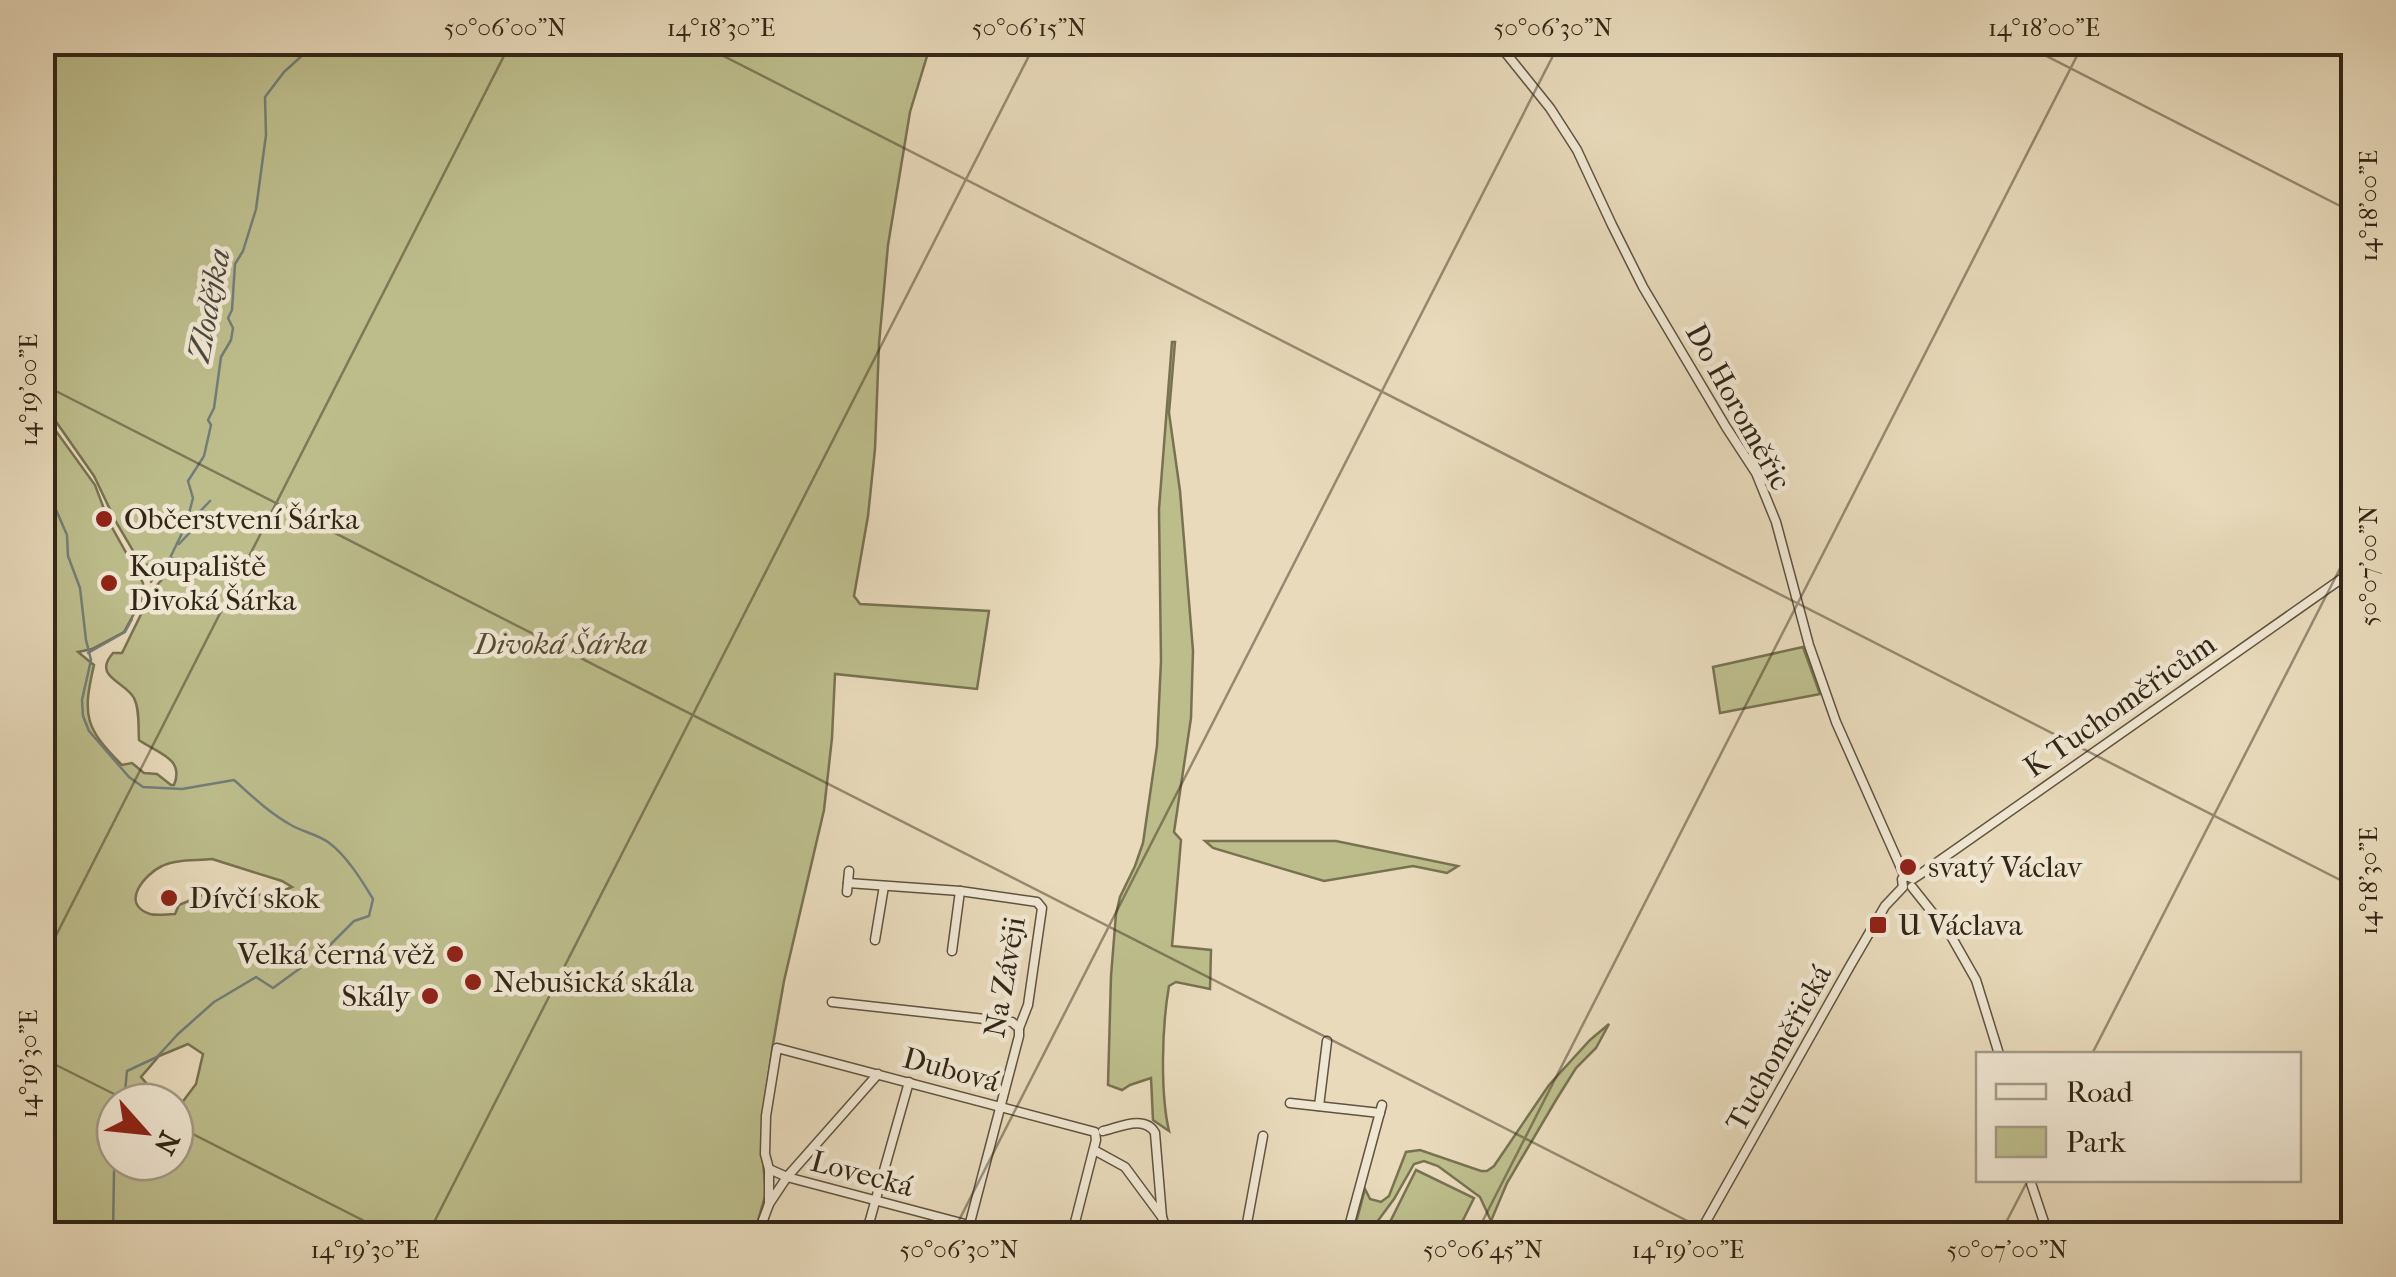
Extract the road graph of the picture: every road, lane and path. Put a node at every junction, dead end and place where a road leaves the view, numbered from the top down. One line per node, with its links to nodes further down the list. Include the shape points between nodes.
1 (1497, 42): 4 (street, Do Horoměřic, via 1577,150 1643,286 1756,472 1836,722)
2 (2354, 570): 4 (street, K Tuchoměřicům)
3 (849, 872): 5 (street, via 848,887)
4 (1908, 882): 12 (street, Do Horoměřic, via 1976,980); 35 (street, Tuchoměřická, via 1885,906)
5 (884, 886): 6 (street); 7 (street)
6 (960, 892): 8 (street); 10 (street, Na Závěji, via 1042,908)
7 (875, 940)
8 (952, 950)
9 (832, 1002): 10 (street)
10 (1019, 1028): 16 (street, Na Závěji)
11 (1327, 1041): 17 (street)
12 (1998, 1052)
13 (878, 1074): 14 (street, Dubová); 21 (street, Dubová, via 777,1048 766,1116); 22 (street)
14 (909, 1082): 16 (street, Dubová); 24 (street)
15 (1290, 1103): 17 (street)
16 (1001, 1106): 20 (street, Dubová, via 1093,1130); 27 (street, Na Závěji)
17 (1320, 1106): 34 (street, via 1381,1109)
18 (1102, 1131): 26 (street, via 1138,1123 1153,1127)
19 (1263, 1136): 33 (street)
20 (1094, 1150): 26 (street, via 1125,1167); 31 (street)
21 (769, 1170): 22 (street, Lovecká); 25 (street)
22 (787, 1177): 24 (street, Lovecká); 25 (street)
23 (2031, 1182): 36 (street)
24 (875, 1201): 27 (street, Lovecká); 29 (street)
25 (770, 1204): 28 (street)
26 (1162, 1217): 32 (street)
27 (968, 1230): 30 (street, Lovecká)
28 (758, 1234)
29 (866, 1234)
30 (1003, 1234)
31 (1072, 1234)
32 (1168, 1234)
33 (1245, 1234)
34 (1347, 1234)
35 (1699, 1234)
36 (2048, 1234)

